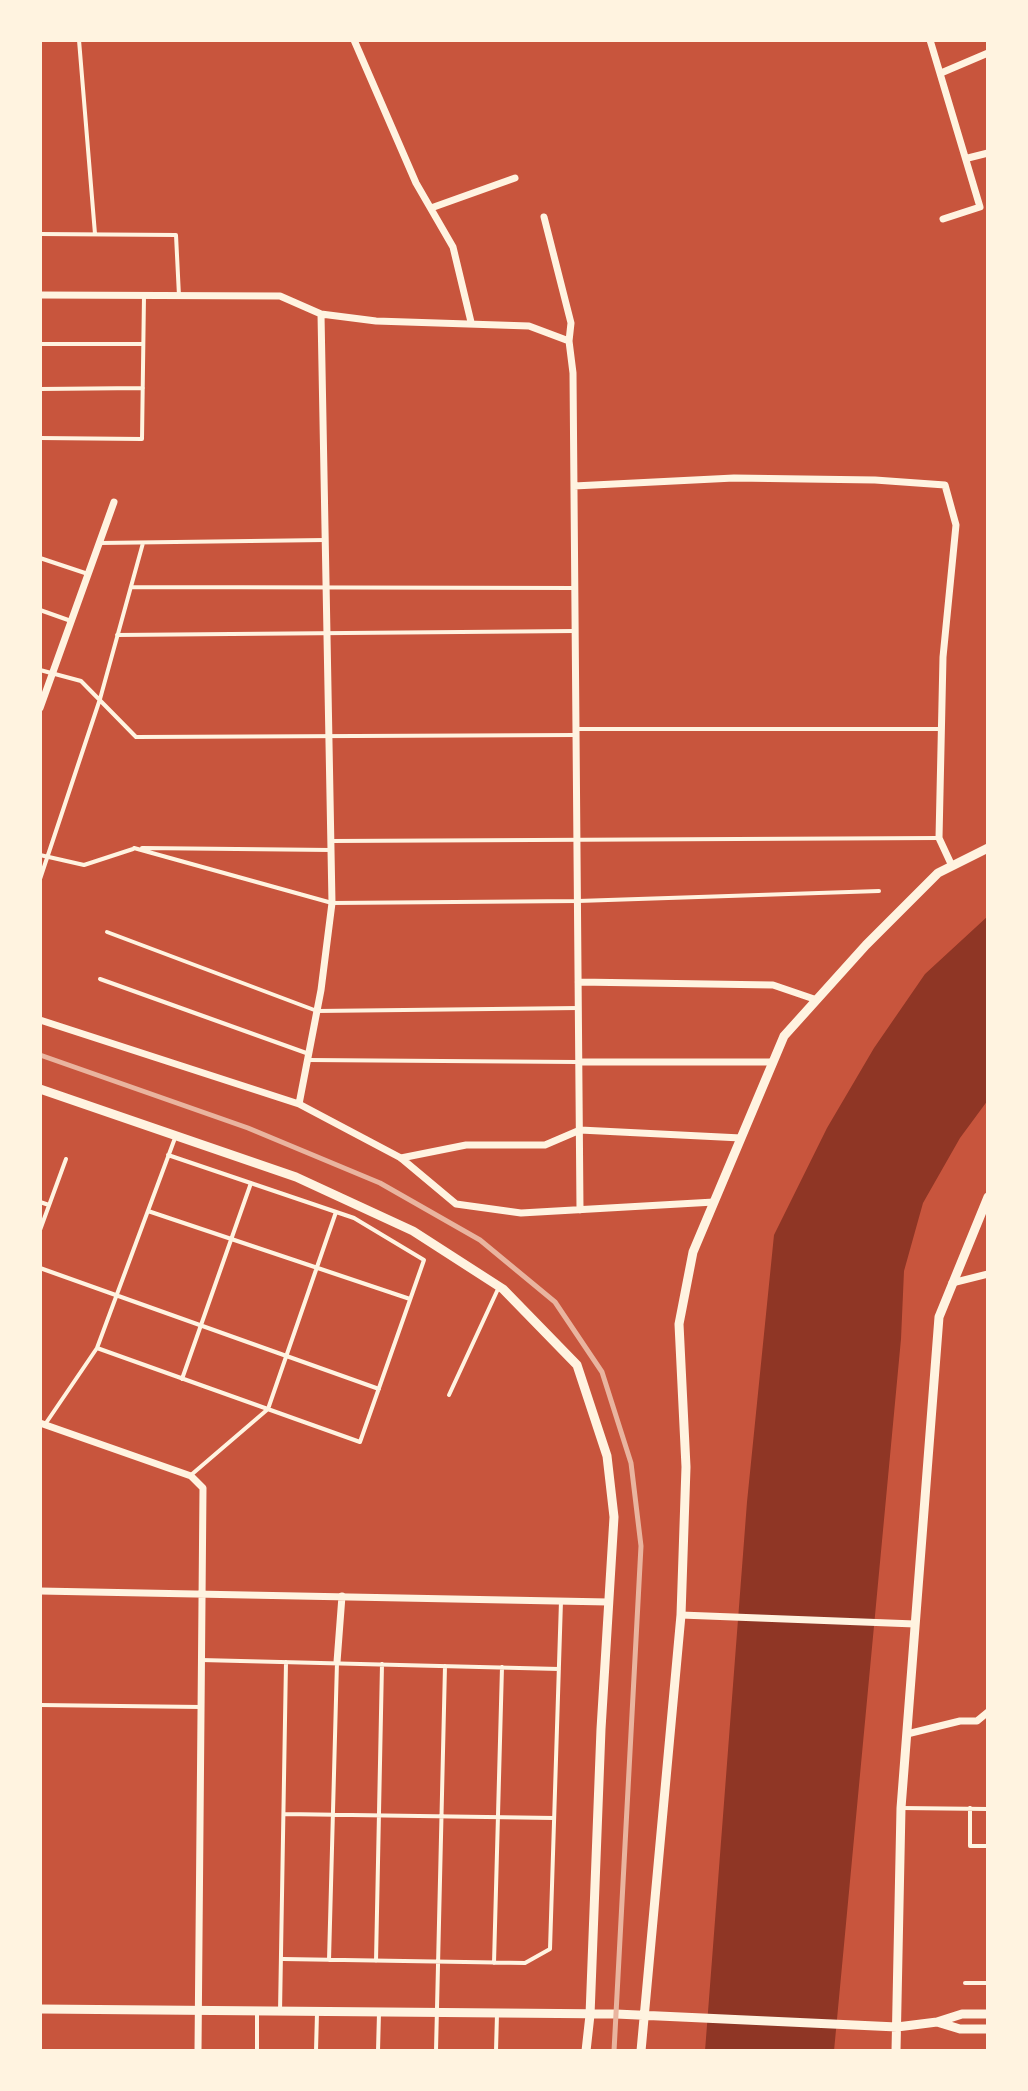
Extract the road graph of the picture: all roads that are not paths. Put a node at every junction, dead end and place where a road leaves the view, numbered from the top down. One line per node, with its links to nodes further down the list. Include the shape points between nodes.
1 (79, 40): 13 (lane)
2 (354, 40): 9 (street)
3 (930, 40): 5 (street)
4 (988, 53): 5 (street)
5 (941, 73): 7 (street)
6 (988, 153): 7 (street)
7 (968, 158): 11 (street, via 980,207)
8 (515, 178): 9 (street)
9 (431, 208): 18 (street, via 453,247)
10 (544, 217): 19 (street, via 571,323)
11 (943, 219)
12 (40, 234): 13 (lane)
13 (95, 234): 16 (lane, via 176,235)
14 (40, 295): 15 (street)
15 (144, 296): 16 (street); 21 (lane)
16 (179, 296): 17 (street, via 280,296)
17 (321, 314): 18 (street, via 376,321); 27 (street)
18 (471, 322): 19 (street, via 529,326)
19 (569, 341): 25 (street)
20 (40, 344): 21 (lane)
21 (143, 344): 22 (lane)
22 (143, 388): 23 (lane); 24 (lane, via 142,439)
23 (40, 389)
24 (40, 438)
25 (574, 486): 34 (street); 44 (street, via 734,478 945,485 956,525)
26 (114, 502): 28 (street)
27 (325, 540): 29 (lane); 32 (street)
28 (99, 543): 29 (lane); 31 (street)
29 (143, 543): 33 (lane)
30 (40, 558): 31 (lane)
31 (88, 574): 36 (street)
32 (326, 585): 33 (lane); 34 (lane); 38 (street)
33 (131, 587): 39 (lane)
34 (575, 588): 37 (street)
35 (40, 610): 36 (lane)
36 (71, 621): 41 (street)
37 (575, 631): 38 (lane); 45 (street)
38 (327, 633): 39 (lane); 46 (street)
39 (117, 635): 42 (lane)
40 (40, 670): 41 (lane)
41 (52, 674): 42 (lane, via 81,681); 43 (street)
42 (100, 699): 46 (lane, via 136,737); 53 (lane)
43 (40, 708)
44 (941, 729): 45 (lane); 47 (street)
45 (576, 732): 46 (lane); 48 (street)
46 (329, 735): 49 (street)
47 (939, 838): 48 (lane); 54 (street)
48 (577, 839): 49 (lane); 57 (street)
49 (331, 845): 50 (lane); 58 (street)
50 (134, 848): 53 (lane, via 84,865); 58 (lane)
51 (988, 848): 54 (street)
52 (40, 855): 53 (lane)
53 (47, 858): 55 (lane)
54 (952, 866): 62 (street, via 938,873)
55 (40, 879)
56 (879, 891): 57 (lane)
57 (578, 901): 58 (lane); 61 (street)
58 (332, 903): 64 (street)
59 (107, 932): 64 (lane)
60 (100, 979): 66 (lane)
61 (578, 982): 62 (street, via 773,985); 63 (street)
62 (817, 1000): 68 (street, via 784,1036)
63 (579, 1008): 64 (lane); 67 (street)
64 (317, 1011): 66 (street)
65 (40, 1020): 70 (street)
66 (308, 1057): 67 (lane); 70 (street)
67 (579, 1062): 68 (street); 71 (street)
68 (773, 1062): 73 (street)
69 (40, 1089): 72 (street)
70 (299, 1104): 75 (street)
71 (580, 1130): 73 (street); 75 (street, via 545,1145 466,1145); 82 (street)
72 (176, 1136): 74 (lane); 91 (street, via 296,1177 413,1231)
73 (741, 1138): 80 (street)
74 (168, 1155): 77 (lane); 83 (lane)
75 (401, 1158): 82 (street, via 456,1204 521,1213)
76 (66, 1159): 81 (lane)
77 (251, 1183): 84 (lane); 86 (lane)
78 (988, 1197): 90 (street)
79 (40, 1202): 81 (lane)
80 (714, 1202): 82 (street); 108 (street, via 693,1252 679,1324 686,1467)
81 (49, 1205): 85 (lane)
82 (580, 1210)
83 (148, 1211): 86 (lane); 92 (lane)
84 (336, 1212): 87 (lane); 93 (lane, via 424,1260)
85 (40, 1230)
86 (232, 1239): 87 (lane); 94 (lane)
87 (317, 1267): 93 (lane); 96 (lane)
88 (40, 1268): 92 (lane)
89 (988, 1274): 90 (street)
90 (952, 1283): 109 (street, via 939,1317)
91 (499, 1286): 99 (lane); 107 (street, via 577,1365 607,1456 614,1517)
92 (116, 1296): 94 (lane); 95 (lane)
93 (410, 1299): 98 (lane)
94 (200, 1326): 96 (lane); 97 (lane)
95 (97, 1348): 97 (lane); 101 (lane)
96 (286, 1356): 98 (lane); 100 (lane)
97 (182, 1379): 100 (lane)
98 (379, 1389): 100 (lane, via 360,1442)
99 (449, 1395)
100 (268, 1409): 102 (lane)
101 (42, 1424): 102 (street)
102 (191, 1476): 104 (street, via 203,1488)
103 (40, 1591): 104 (street)
104 (202, 1594): 105 (street); 110 (street)
105 (342, 1596): 106 (street); 112 (street)
106 (561, 1601): 107 (street); 116 (lane)
107 (608, 1602): 147 (street)
108 (681, 1615): 109 (street); 148 (street)
109 (915, 1624): 120 (street)
110 (201, 1660): 111 (lane); 118 (street)
111 (286, 1662): 112 (lane); 124 (lane)
112 (337, 1662): 113 (lane); 125 (lane)
113 (382, 1664): 114 (lane); 126 (lane)
114 (445, 1666): 115 (lane); 127 (lane)
115 (502, 1667): 116 (lane); 128 (lane)
116 (559, 1669): 129 (lane)
117 (40, 1705): 118 (lane)
118 (201, 1707): 139 (street)
119 (988, 1712): 120 (street, via 977,1721)
120 (907, 1734): 121 (street)
121 (901, 1808): 122 (lane); 150 (street)
122 (970, 1808): 123 (lane); 130 (lane, via 970,1846)
123 (988, 1809)
124 (284, 1814): 125 (lane); 131 (lane)
125 (333, 1815): 126 (lane); 132 (lane)
126 (379, 1815): 127 (lane); 133 (lane)
127 (442, 1816): 128 (lane); 134 (lane)
128 (498, 1817): 129 (lane); 135 (lane)
129 (554, 1818): 135 (lane, via 550,1949 525,1963)
130 (988, 1846)
131 (283, 1959): 132 (lane); 141 (lane)
132 (329, 1960): 133 (lane)
133 (376, 1961): 134 (lane)
134 (438, 1962): 135 (lane); 144 (lane)
135 (494, 1963)
136 (965, 1983): 137 (lane)
137 (988, 1983)
138 (40, 2009): 139 (street)
139 (199, 2011): 140 (street); 152 (street)
140 (257, 2012): 141 (street); 153 (lane)
141 (280, 2012): 142 (street)
142 (317, 2012): 143 (street); 154 (lane)
143 (379, 2013): 144 (street); 155 (lane)
144 (437, 2013): 145 (street); 156 (lane)
145 (497, 2014): 147 (street); 157 (lane)
146 (988, 2014): 149 (street, via 962,2014)
147 (590, 2015): 148 (street); 158 (street)
148 (643, 2015): 150 (street); 159 (street)
149 (937, 2022): 150 (street); 151 (street)
150 (897, 2027): 160 (street)
151 (988, 2029)
152 (198, 2051)
153 (257, 2051)
154 (316, 2051)
155 (378, 2051)
156 (436, 2051)
157 (496, 2051)
158 (586, 2051)
159 (641, 2051)
160 (896, 2051)

